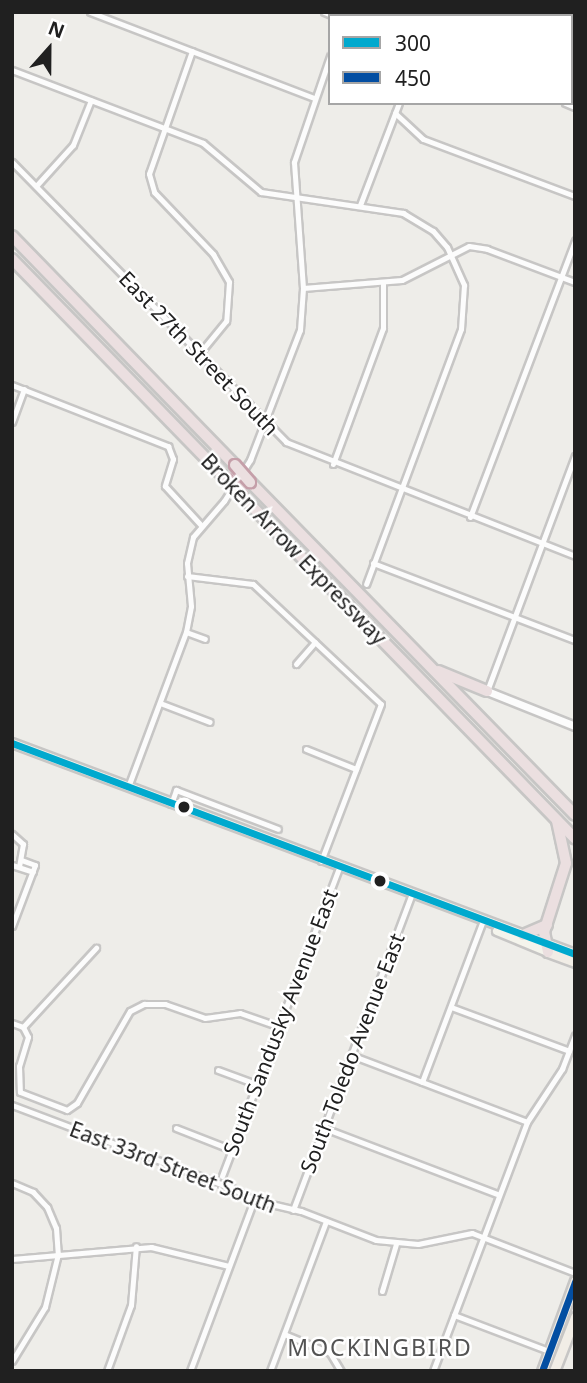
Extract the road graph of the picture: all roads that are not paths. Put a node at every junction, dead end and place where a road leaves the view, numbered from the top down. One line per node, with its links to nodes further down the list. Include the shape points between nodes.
1 (90, 12): 2 (street)
2 (192, 51): 5 (street); 9 (street)
3 (328, 61): 5 (street)
4 (12, 70): 6 (street)
5 (314, 98): 13 (street, via 295,149)
6 (91, 100): 9 (street); 11 (street, via 73,145)
7 (398, 105): 8 (street)
8 (395, 113): 12 (street, via 423,139); 14 (street)
9 (163, 128): 13 (street, via 213,149 261,192); 23 (street, via 149,168 152,187 219,261 229,282 226,321)
10 (12, 162): 11 (street, East 27th Street South)
11 (36, 186): 23 (street, East 27th Street South)
12 (575, 196)
13 (296, 199): 14 (street); 22 (street)
14 (359, 205): 17 (street, via 413,218 433,231)
15 (12, 236): 44 (highway, Broken Arrow Expressway, bridge)
16 (575, 240): 19 (street)
17 (451, 253): 19 (street, via 479,247); 21 (street, via 410,277); 30 (street, via 464,285 461,329)
18 (12, 259): 55 (highway, Broken Arrow Expressway, bridge)
19 (561, 277): 20 (street); 31 (street)
20 (575, 282)
21 (383, 284): 22 (street); 29 (street, via 383,328)
22 (303, 288): 27 (street, via 301,325)
23 (200, 354): 27 (street, East 27th Street South)
24 (12, 385): 25 (street)
25 (24, 389): 26 (street); 32 (street, via 167,446 173,459 165,486)
26 (12, 422)
27 (265, 423): 29 (street, East 27th Street South, via 286,442); 32 (street, via 250,460 224,502)
28 (575, 456): 33 (street)
29 (333, 464): 30 (street, East 27th Street South)
30 (401, 490): 31 (street, East 27th Street South); 35 (street)
31 (470, 517): 33 (street, East 27th Street South)
32 (200, 524): 36 (street, via 189,552)
33 (542, 544): 34 (street, East 27th Street South); 38 (street)
34 (575, 556)
35 (373, 564): 37 (street); 38 (street)
36 (187, 576): 39 (street, via 191,606); 42 (street, via 253,584)
37 (366, 584)
38 (516, 618): 41 (street); 45 (street)
39 (186, 632): 40 (street); 46 (street)
40 (205, 639)
41 (575, 640)
42 (316, 642): 43 (street); 51 (street, South Sandusky Avenue East, via 381,704)
43 (296, 664)
44 (434, 670): 45 (highway); 54 (highway, Broken Arrow Expressway)
45 (487, 691): 48 (street)
46 (159, 703): 47 (street); 52 (street)
47 (210, 722)
48 (575, 726)
49 (12, 743): 52 (main road)
50 (306, 748): 51 (street)
51 (356, 768): 60 (street, South Sandusky Avenue East)
52 (128, 787): 53 (main road)
53 (171, 804): 56 (street, via 176,790); 60 (main road)
54 (575, 816)
55 (556, 820): 58 (highway, Broken Arrow Expressway); 66 (highway, via 565,871)
56 (278, 829)
57 (13, 836): 59 (street, via 23,844)
58 (575, 839)
59 (21, 860): 61 (street); 63 (street)
60 (321, 861): 62 (main road)
61 (15, 866): 63 (street)
62 (338, 868): 64 (main road); 76 (street, South Sandusky Avenue East)
63 (34, 869): 67 (street)
64 (411, 896): 65 (main road); 79 (street, South Toledo Avenue East)
65 (482, 923): 68 (main road); 69 (main road); 73 (street)
66 (547, 925): 68 (highway); 69 (highway)
67 (12, 926)
68 (523, 935): 69 (main road)
69 (546, 947): 71 (main road); 72 (main road)
70 (96, 948): 75 (street)
71 (575, 954)
72 (575, 962)
73 (451, 1007): 78 (street); 81 (street)
74 (12, 1024): 75 (street)
75 (23, 1027): 76 (street, via 28,1037 19,1066 20,1092 63,1110 74,1107 130,1012 144,1004 165,1004 205,1017 240,1013)
76 (280, 1027): 82 (street, South Sandusky Avenue East)
77 (575, 1035): 78 (street)
78 (569, 1051): 84 (street)
79 (351, 1055): 81 (street); 86 (street, South Toledo Avenue East)
80 (218, 1070): 82 (street)
81 (422, 1082): 84 (street)
82 (256, 1084): 87 (street, South Sandusky Avenue East)
83 (12, 1105): 91 (street, East 33rd Street South)
84 (527, 1122): 90 (street)
85 (176, 1128): 87 (street)
86 (324, 1128): 90 (street); 92 (street, South Toledo Avenue East)
87 (232, 1150): 88 (street, South Sandusky Avenue East)
88 (222, 1175)
89 (12, 1183): 97 (street, via 33,1192 51,1214)
90 (499, 1195): 94 (street)
91 (254, 1200): 92 (street, East 33rd Street South); 99 (street)
92 (293, 1210): 93 (street, East 33rd Street South)
93 (326, 1221): 95 (street, East 33rd Street South); 106 (street)
94 (484, 1236): 95 (street, East 33rd Street South, via 458,1233 430,1242); 100 (street, East 33rd Street South); 104 (street)
95 (396, 1244): 102 (street)
96 (136, 1246): 97 (street); 99 (street, via 180,1251); 112 (street, via 131,1305)
97 (58, 1254): 98 (street); 108 (street, via 45,1307)
98 (12, 1259)
99 (229, 1266): 113 (street)
100 (575, 1273)
101 (575, 1281): 103 (main road)
102 (382, 1291)
103 (563, 1312): 105 (street); 109 (main road)
104 (454, 1315): 109 (street); 116 (street)
105 (575, 1317): 111 (main road)
106 (284, 1334): 114 (street); 115 (street, via 336,1358)
107 (12, 1348): 108 (street)
108 (19, 1351): 110 (street)
109 (549, 1352): 111 (main road); 117 (main road)
110 (12, 1361)
111 (554, 1369)
112 (107, 1371)
113 (190, 1371)
114 (270, 1371)
115 (341, 1371)
116 (433, 1371)
117 (542, 1371)

